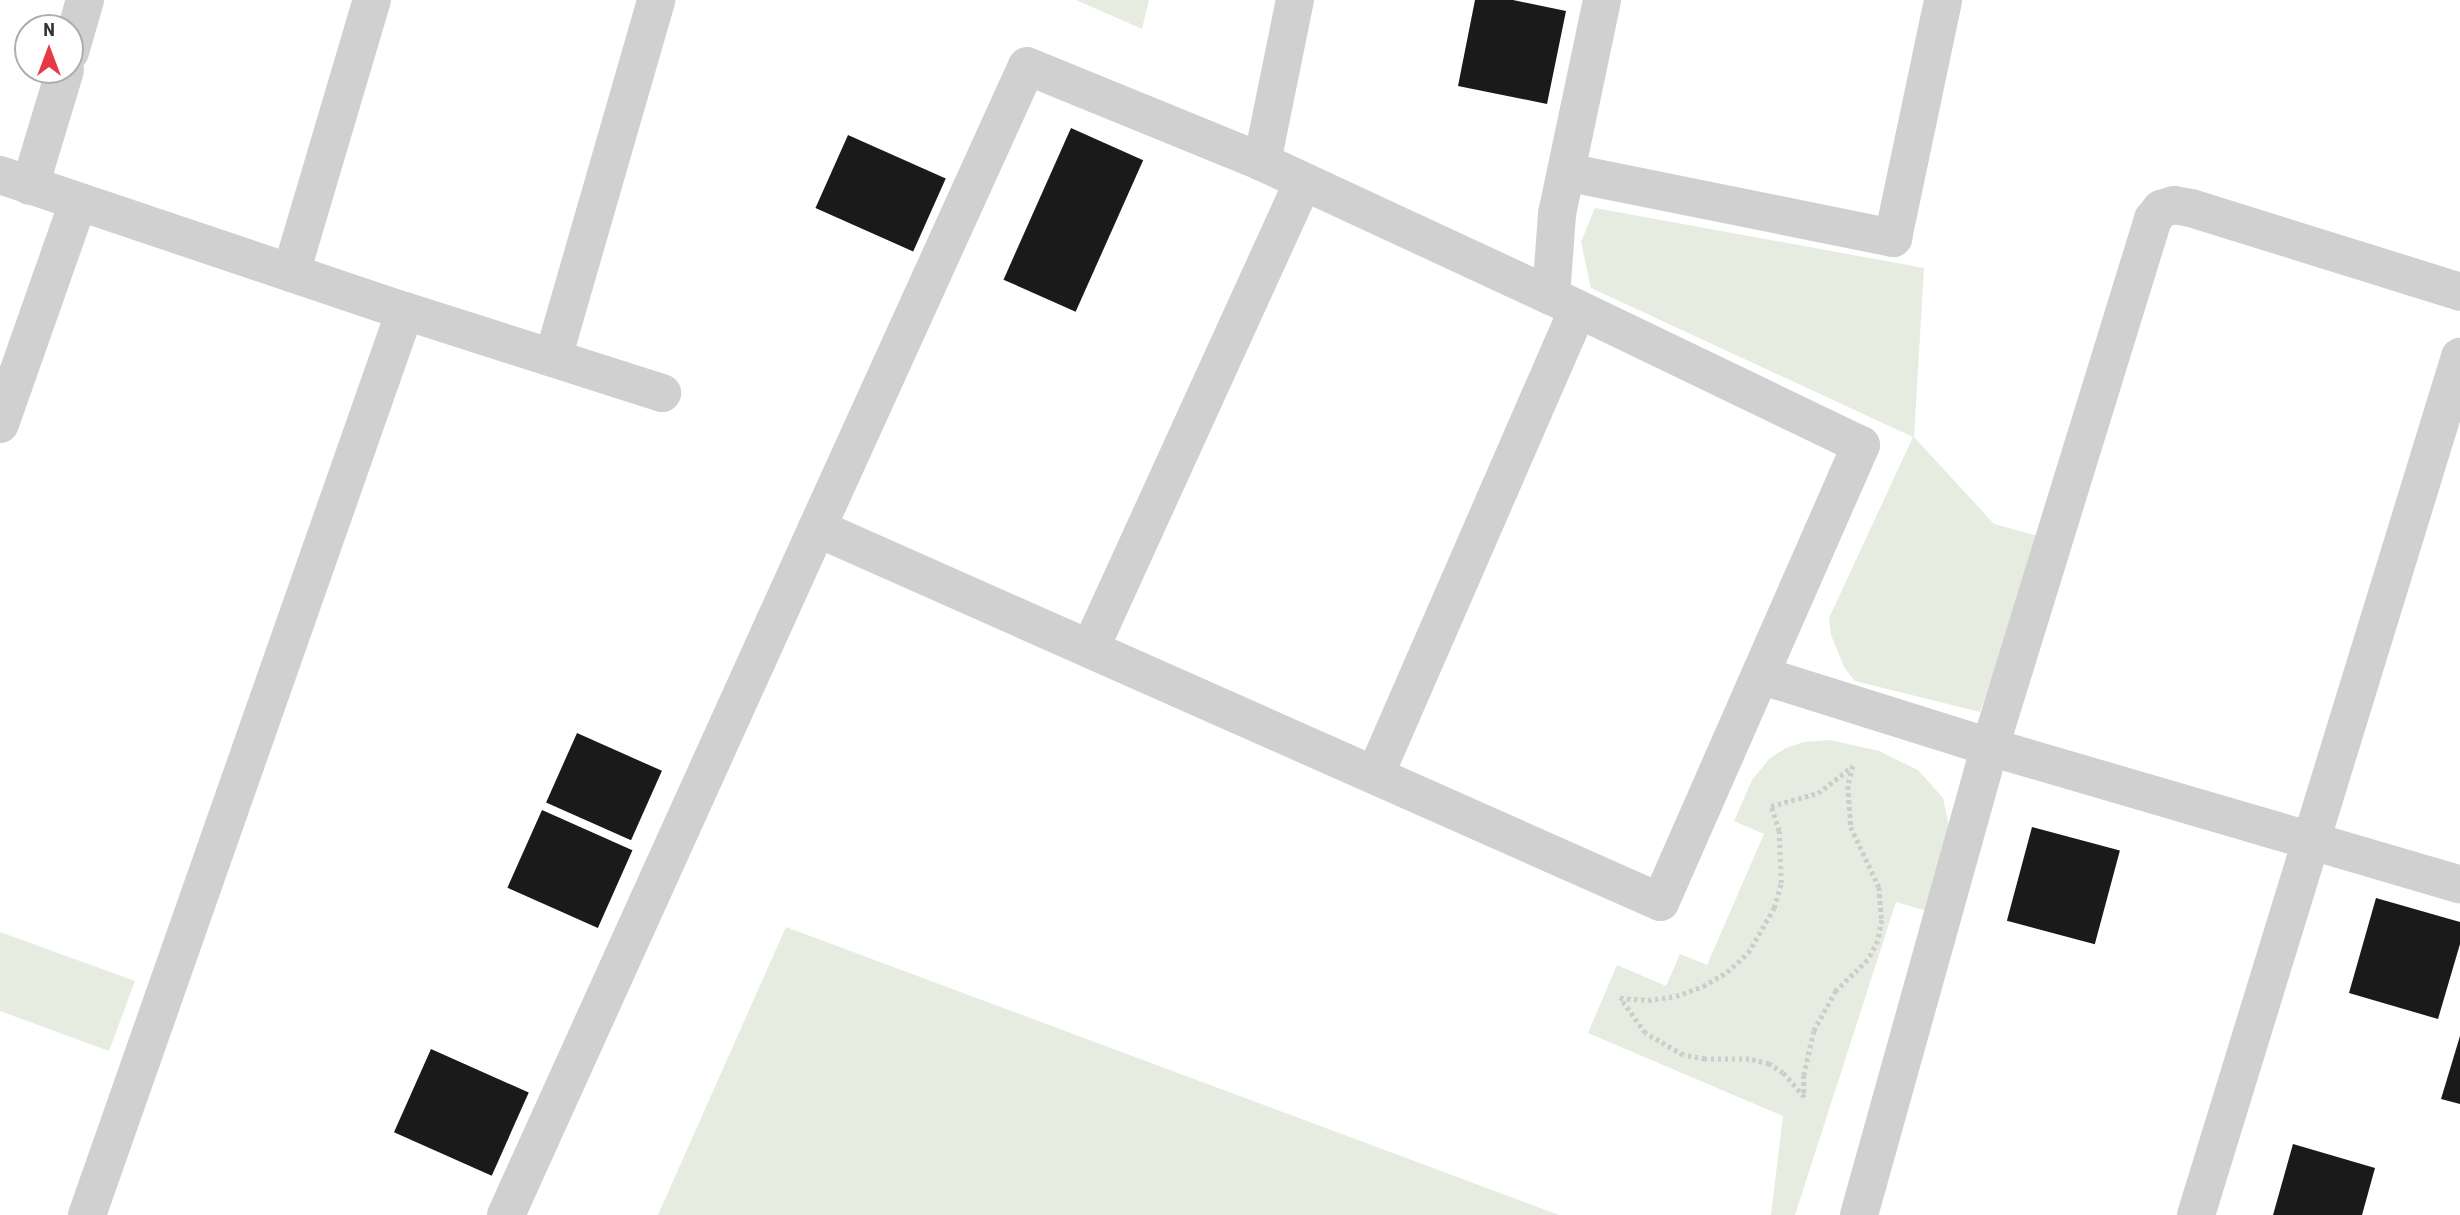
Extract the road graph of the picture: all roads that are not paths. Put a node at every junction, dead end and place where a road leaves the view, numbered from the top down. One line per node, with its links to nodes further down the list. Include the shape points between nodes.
1 (372, 0): 12 (street)
2 (656, 0): 17 (street)
3 (1295, 0): 7 (street)
4 (1602, 0): 8 (street)
5 (1943, 0): 8 (street, via 1893,238)
6 (59, 84): 9 (street)
7 (1262, 162): 10 (street); 20 (street, via 1027,66)
8 (1566, 172): 14 (street, via 1557,214)
9 (15, 181): 11 (street)
10 (1303, 182): 14 (street); 21 (street)
11 (78, 203): 12 (street); 19 (street)
12 (290, 273): 15 (street)
13 (2460, 292): 23 (street, via 2191,208 2174,205 2161,209 2147,231)
14 (1565, 302): 22 (street, via 1861,445); 24 (street)
15 (405, 311): 17 (street); 27 (street)
16 (2460, 357): 25 (street)
17 (553, 358): 18 (street)
18 (662, 393)
19 (0, 424)
20 (817, 528): 21 (street); 28 (street)
21 (1090, 649): 24 (street)
22 (1760, 675): 23 (street); 24 (street, via 1660,901)
23 (1990, 747): 25 (street); 29 (street)
24 (1375, 775)
25 (2313, 840): 26 (street); 30 (street)
26 (2460, 884)
27 (87, 1215)
28 (506, 1215)
29 (1859, 1215)
30 (2196, 1215)

